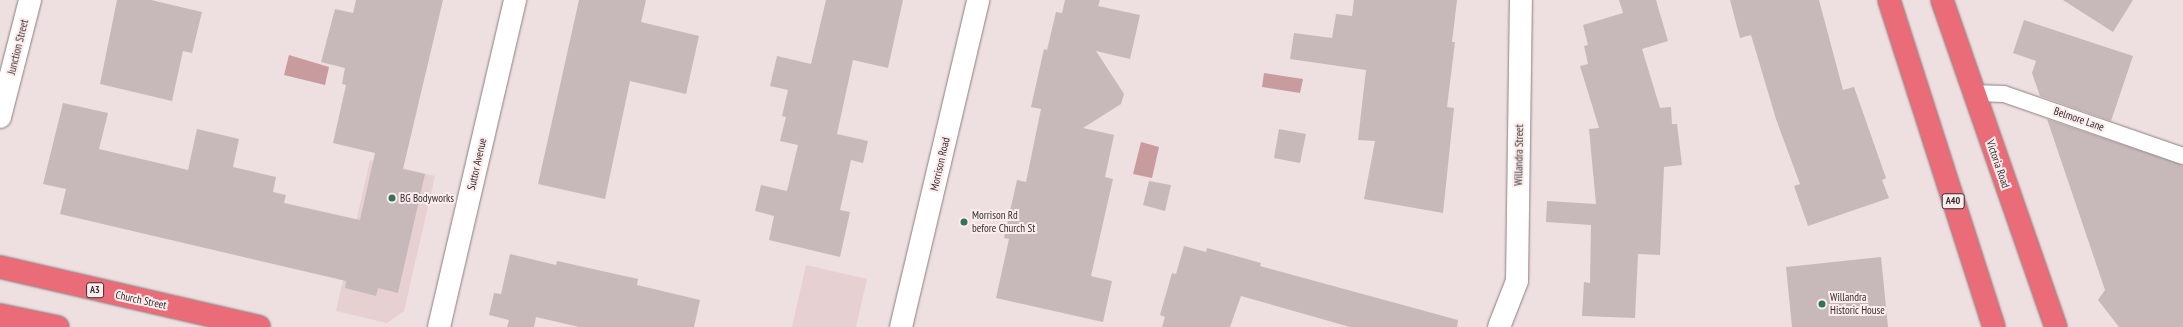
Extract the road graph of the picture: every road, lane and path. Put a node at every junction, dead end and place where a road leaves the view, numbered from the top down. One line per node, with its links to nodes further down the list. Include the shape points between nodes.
1 (30, 0): 8 (street, Junction Street)
2 (515, 0): 16 (street, Suttor Avenue)
3 (978, 0): 17 (street, Morrison Road)
4 (1521, 0): 13 (street, Willandra Street, via 1518,266 1517,281)
5 (1889, 0): 18 (highway, A40)
6 (1942, 0): 7 (highway, Victoria Road)
7 (1973, 93): 9 (lane, Belmore Lane, via 2004,94); 11 (highway, Victoria Road)
8 (0, 117)
9 (2183, 156)
10 (0, 267): 15 (highway, Church Street / A3)
11 (2043, 298): 19 (highway, Victoria Road); 20 (highway)
12 (0, 315): 14 (highway)
13 (1503, 318)
14 (58, 327)
15 (259, 327)
16 (439, 327)
17 (901, 327)
18 (1994, 327)
19 (2056, 327)
20 (2066, 327)

